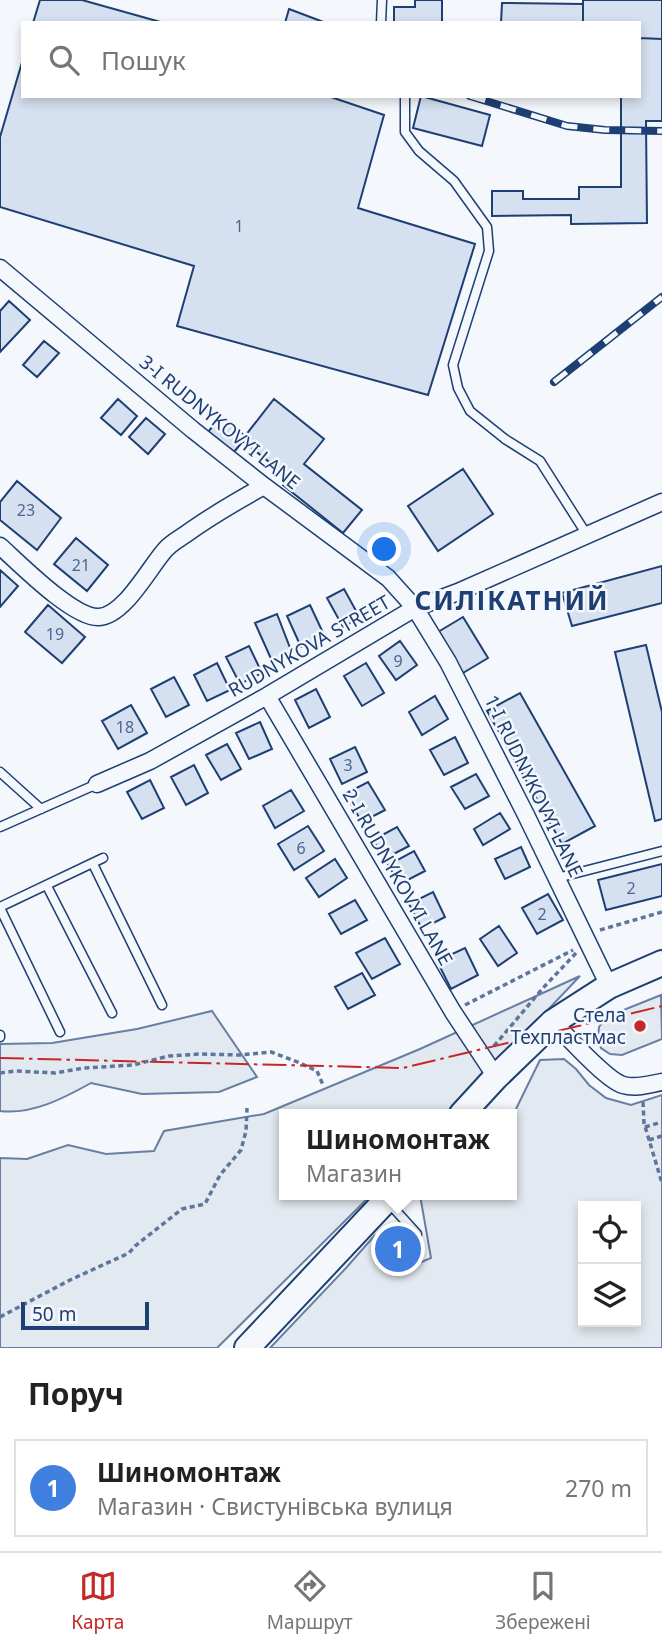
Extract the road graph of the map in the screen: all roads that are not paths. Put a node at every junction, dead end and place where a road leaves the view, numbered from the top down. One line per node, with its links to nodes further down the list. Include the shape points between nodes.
1 (382, 0): 2 (lane)
2 (381, 21)
3 (405, 98): 7 (lane, via 405,132 419,151 454,181 487,228 488,251 453,365 458,388 470,411 541,461)
4 (0, 268): 5 (street, 3-I RUDNYKOVYI LANE)
5 (264, 486): 8 (street, via 167,547 124,603 99,617 69,606); 9 (street, 3-I RUDNYKOVYI LANE, via 388,578)
6 (662, 502): 7 (street, RUDNYKOVA STREET)
7 (587, 535): 9 (street, RUDNYKOVA STREET)
8 (0, 546)
9 (415, 608): 10 (street, RUDNYKOVA STREET); 18 (street, 1-I RUDNYKOVYI LANE, via 448,662)
10 (267, 696): 12 (street, RUDNYKOVA STREET, via 150,761); 27 (street, 2-I RUDNYKOVYI LANE)
11 (0, 772): 13 (lane)
12 (97, 784): 13 (lane)
13 (41, 808): 14 (lane)
14 (0, 827)
15 (662, 851): 18 (lane)
16 (103, 858): 17 (lane)
17 (93, 864): 19 (lane); 23 (lane)
18 (557, 878): 22 (street, 1-I RUDNYKOVYI LANE)
19 (47, 886): 20 (lane); 24 (lane)
20 (0, 907): 26 (lane)
21 (662, 962): 22 (main road)
22 (609, 986): 25 (main road)
23 (162, 1005)
24 (112, 1013)
25 (553, 1022): 27 (main road); 28 (street, via 622,1085)
26 (60, 1032)
27 (489, 1067): 29 (main road)
28 (662, 1082)
29 (466, 1109)
30 (385, 1200): 33 (main road)
31 (390, 1200): 32 (lane)
32 (416, 1234)
33 (247, 1348)

